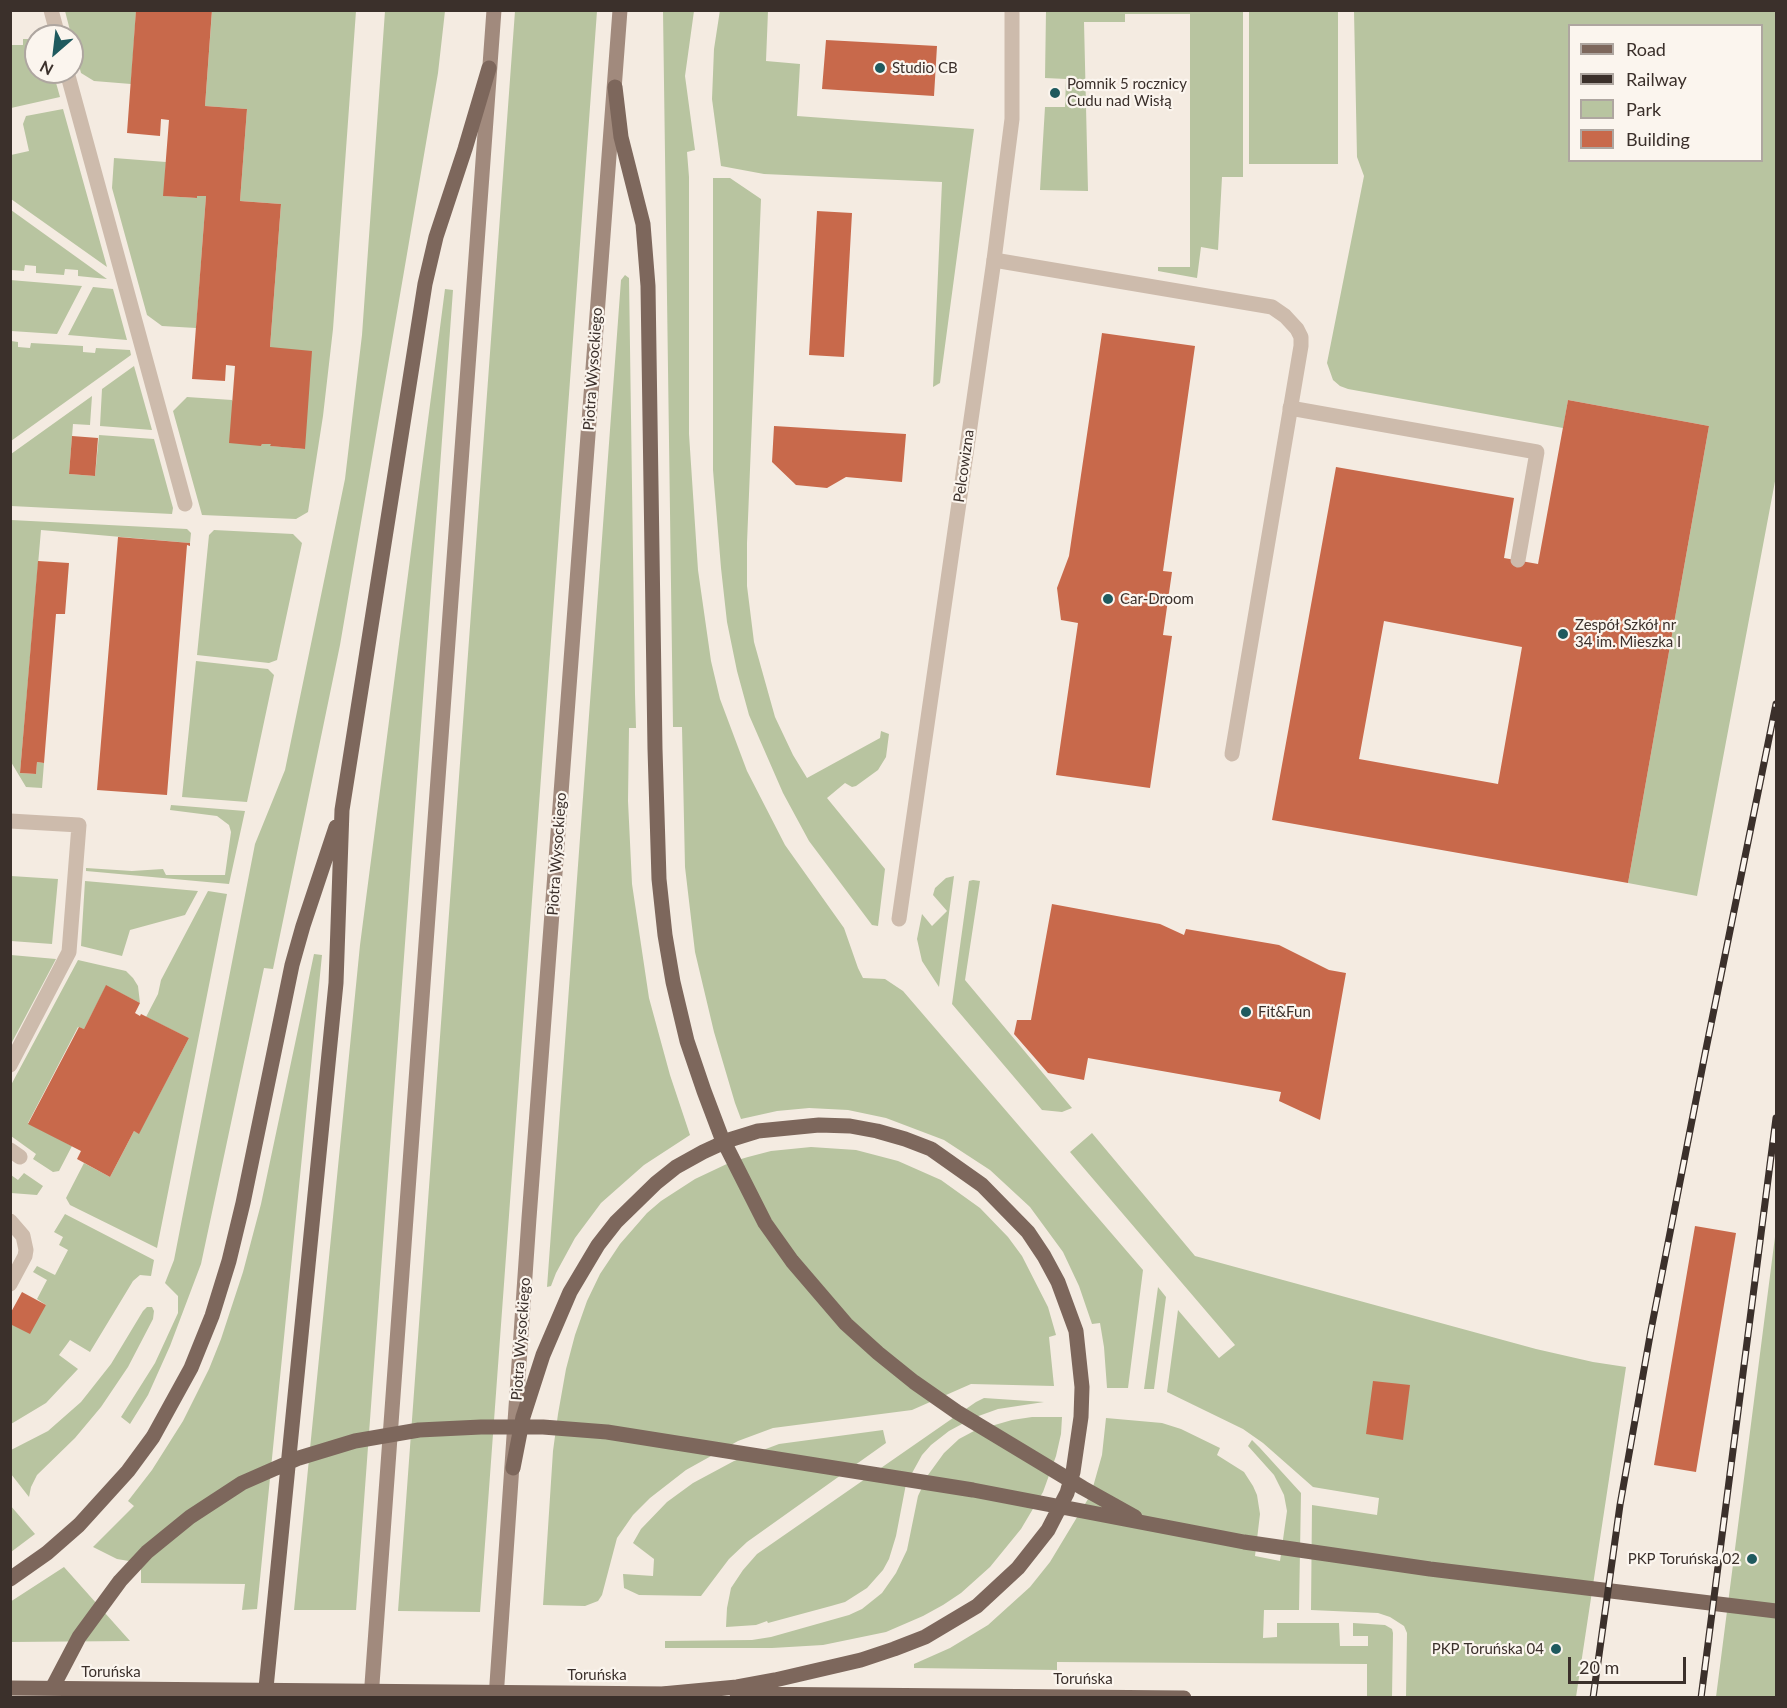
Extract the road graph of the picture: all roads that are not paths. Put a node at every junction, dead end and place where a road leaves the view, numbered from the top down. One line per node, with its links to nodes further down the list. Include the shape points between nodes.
1 (494, 10): 4 (main road)
2 (620, 10): 6 (main road, Piotra Wysockiego)
3 (1012, 10): 7 (street, Pelcowizna, via 1012,119)
4 (489, 68): 12 (main road, via 425,284); 26 (main road)
5 (70, 84): 9 (street)
6 (615, 87): 18 (main road, Piotra Wysockiego); 19 (main road, via 621,137 643,224 648,286 659,879 673,982 704,1091 726,1147 765,1223 846,1324 914,1382 957,1412)
7 (994, 260): 8 (street, via 1272,307 1293,324 1301,337); 14 (street, Pelcowizna)
8 (1290, 408): 10 (street, via 1537,452); 11 (street)
9 (185, 504)
10 (1518, 560)
11 (1232, 754)
12 (342, 810): 20 (main road, via 292,965 229,1261 191,1368 153,1437 128,1471 79,1525); 25 (main road, via 336,983)
13 (10, 821): 15 (street, via 79,825 69,952)
14 (899, 920)
15 (10, 1065)
16 (10, 1221): 17 (street, via 23,1236 26,1250)
17 (10, 1284)
18 (513, 1468): 23 (main road, via 535,1378 582,1271 616,1222 656,1183 703,1152 748,1134 786,1127 850,1126 896,1136 931,1149 956,1165 982,1185 1028,1232 1059,1282 1076,1331 1082,1387 1081,1417 1067,1493 1048,1530 1030,1553 977,1606 925,1637 894,1649 820,1671 737,1687); 27 (main road, Piotra Wysockiego)
19 (1152, 1525): 21 (main road, via 1430,1569); 24 (main road, via 973,1490 608,1432 543,1427 419,1430 356,1441 299,1458 242,1483 190,1517 147,1552 97,1609 67,1656)
20 (10, 1579)
21 (1776, 1611)
22 (10, 1689): 23 (main road, Toruńska)
23 (662, 1694): 28 (main road, Toruńska)
24 (47, 1698)
25 (266, 1698)
26 (371, 1698)
27 (496, 1698)
28 (1184, 1698)

